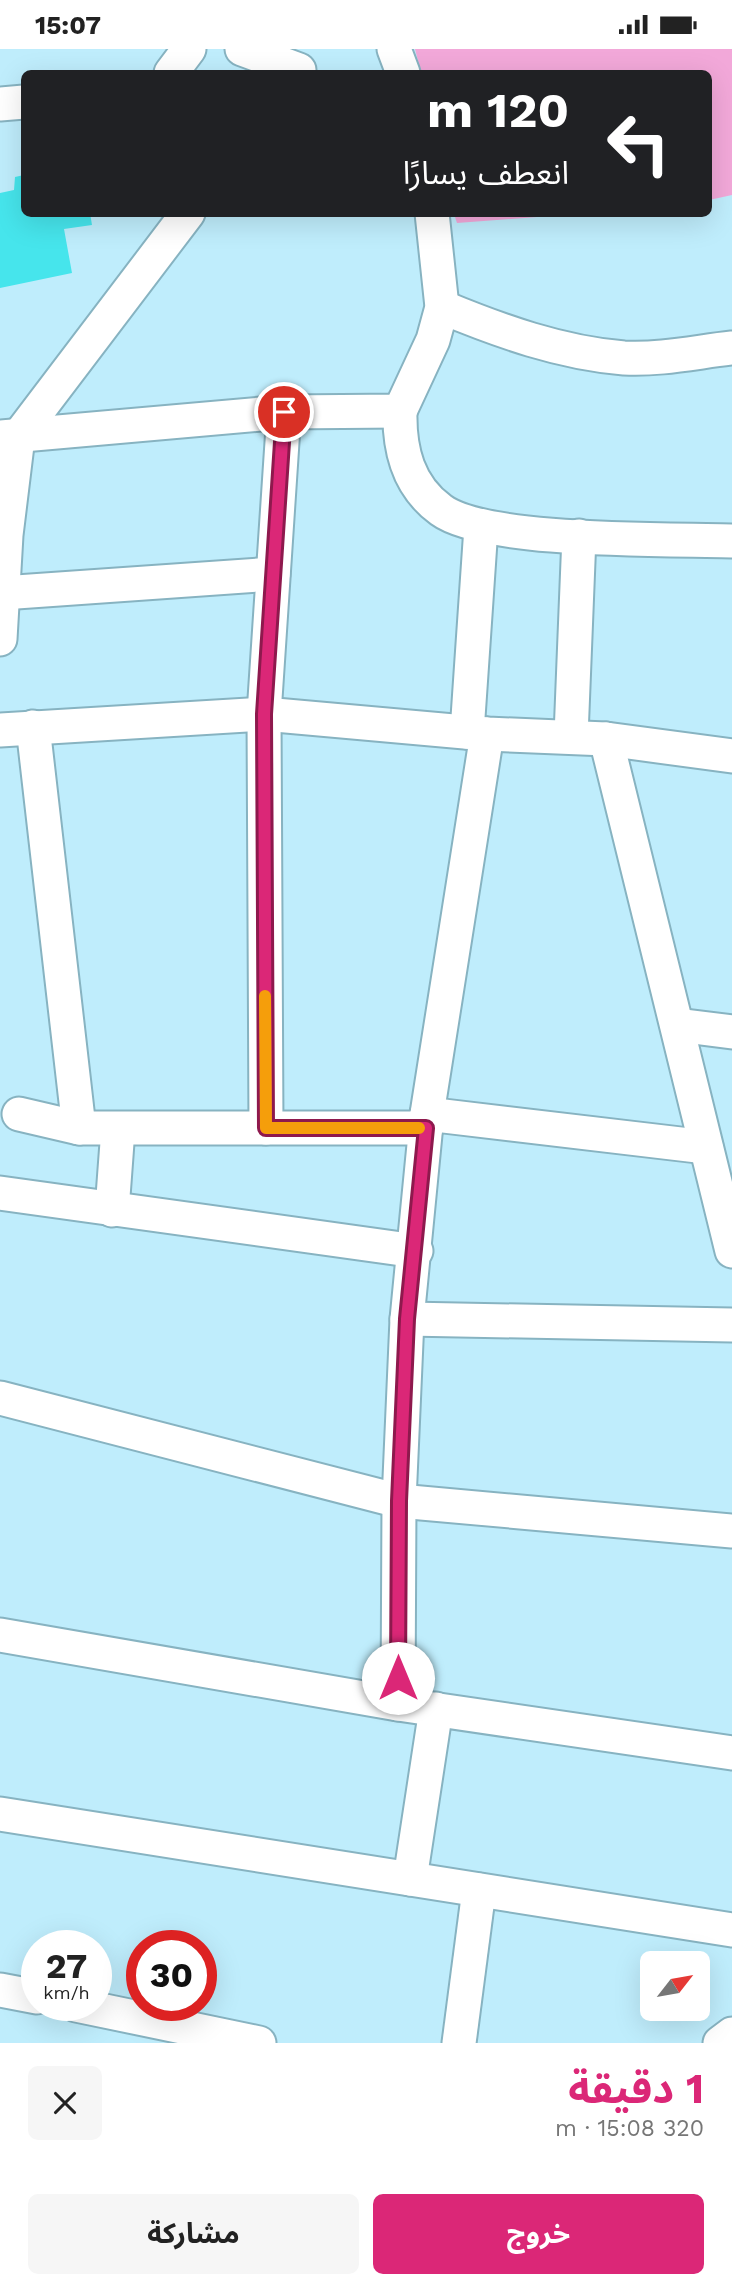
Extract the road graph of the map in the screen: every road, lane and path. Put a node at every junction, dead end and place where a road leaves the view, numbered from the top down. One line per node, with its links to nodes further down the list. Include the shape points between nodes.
1 (189, 49): 5 (street)
2 (242, 49): 4 (street)
3 (394, 49): 6 (street)
4 (304, 64)
5 (173, 70)
6 (402, 70)
7 (21, 102): 8 (street)
8 (0, 104)
9 (185, 217): 15 (street)
10 (432, 217): 11 (street)
11 (442, 307): 12 (street, via 492,328 595,355 659,358); 13 (street, via 433,340)
12 (732, 348)
13 (400, 411): 14 (street); 16 (street, via 404,460 426,498 443,511)
14 (284, 412): 15 (street); 20 (street)
15 (9, 437): 17 (street)
16 (481, 527): 18 (street); 25 (street)
17 (3, 535): 21 (street)
18 (579, 536): 19 (street); 26 (street)
19 (732, 541)
20 (274, 574): 21 (street); 23 (street)
21 (2, 593): 22 (street)
22 (0, 639)
23 (264, 714): 25 (street); 27 (street); 36 (street)
24 (0, 730): 27 (street)
25 (477, 733): 26 (street); 35 (street)
26 (571, 736): 28 (street)
27 (34, 737): 29 (street); 33 (street)
28 (606, 739): 30 (street); 31 (street)
29 (0, 750)
30 (732, 756)
31 (677, 1025): 32 (street); 38 (street)
32 (732, 1032)
33 (77, 1115): 34 (street); 37 (street)
34 (10, 1117)
35 (427, 1121): 36 (street); 38 (street); 41 (street)
36 (266, 1128): 37 (street)
37 (118, 1129): 40 (street)
38 (706, 1147): 42 (street)
39 (0, 1193): 40 (street)
40 (112, 1210): 41 (street)
41 (416, 1251): 43 (street)
42 (732, 1251)
43 (407, 1319): 44 (street); 46 (street)
44 (732, 1325)
45 (0, 1398): 46 (street)
46 (399, 1501): 47 (street); 49 (street)
47 (732, 1531)
48 (0, 1635): 49 (street)
49 (398, 1704): 50 (street)
50 (436, 1709): 51 (street); 53 (street)
51 (732, 1753)
52 (0, 1814): 53 (street)
53 (410, 1879): 54 (street)
54 (478, 1890): 55 (street); 62 (street)
55 (732, 1930)
56 (0, 1990): 57 (street)
57 (21, 1994)
58 (112, 2014): 60 (street)
59 (732, 2034): 63 (street)
60 (217, 2039): 61 (street)
61 (259, 2043)
62 (459, 2043)
63 (720, 2043)

